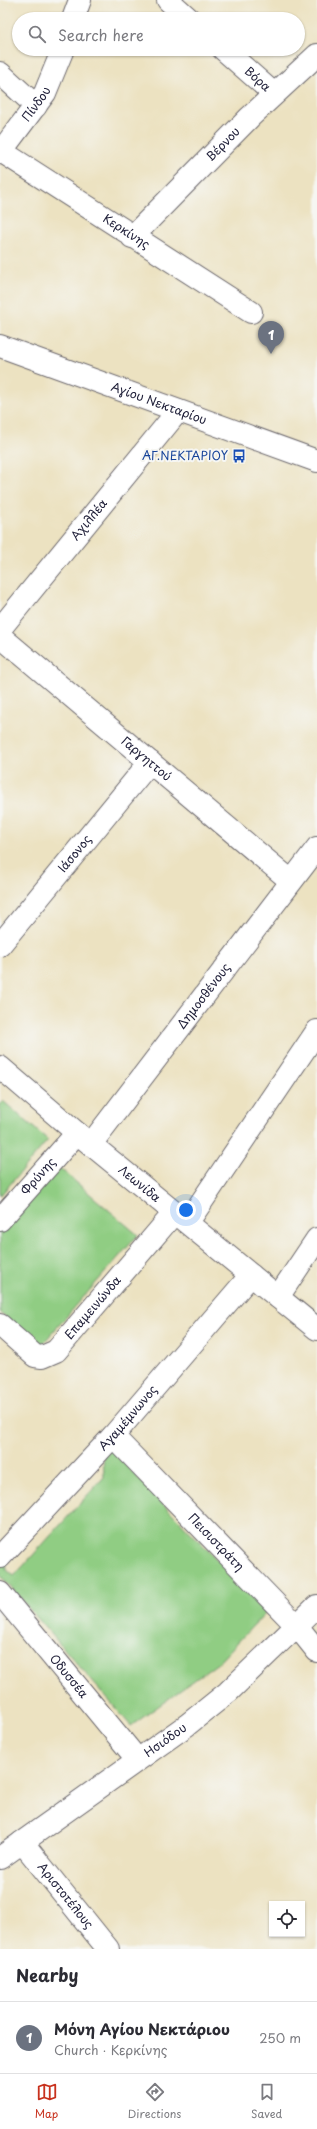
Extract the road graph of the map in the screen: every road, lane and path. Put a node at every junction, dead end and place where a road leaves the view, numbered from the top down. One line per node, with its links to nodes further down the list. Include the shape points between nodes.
1 (80, 0): 3 (street)
2 (170, 0): 4 (street)
3 (76, 12)
4 (182, 12)
5 (317, 55): 9 (street, Βέρνου)
6 (60, 56): 10 (street, Πίνδου)
7 (231, 56): 9 (street, Βόρα)
8 (0, 73): 10 (street)
9 (274, 94): 12 (street, Βέρνου)
10 (36, 106): 11 (street, Πίνδου)
11 (1, 152): 12 (street, Κερκίνης)
12 (132, 237): 13 (street, Κερκίνης)
13 (251, 312)
14 (0, 346): 15 (street, Αγίου Νεκταρίου)
15 (178, 411): 16 (street, Αγίου Νεκταρίου); 17 (street, Αχιλλέα)
16 (317, 461)
17 (0, 629)
18 (0, 636): 19 (street, Γαργηττού)
19 (150, 762): 21 (street, Γαργηττού); 22 (street, Ιάσονος)
20 (317, 848): 21 (street, Δημοσθένους)
21 (292, 881): 25 (street, Δημοσθένους)
22 (0, 945)
23 (317, 1031): 26 (street, Επαμεινώνδα)
24 (0, 1067): 25 (street, Λεωνίδα)
25 (84, 1139): 26 (street, Λεωνίδα); 27 (street, Φρύνης)
26 (181, 1217): 29 (street, Λεωνίδα); 31 (street, Επαμεινώνδα, via 56,1352 42,1357 35,1356)
27 (0, 1220)
28 (317, 1239): 30 (street)
29 (251, 1275): 30 (street, Λεωνίδα); 33 (street, Αγαμέμνωνος)
30 (278, 1297): 32 (street, Λεωνίδα)
31 (0, 1325)
32 (317, 1329)
33 (113, 1436): 34 (street, Αγαμέμνωνος); 37 (street, Πεισιστράτη)
34 (0, 1557)
35 (0, 1593): 39 (street, Οδυσσέα)
36 (317, 1606): 37 (street, Ησιόδου)
37 (297, 1626): 38 (street, Πεισιστράτη); 39 (street, Ησιόδου, via 228,1692 187,1725)
38 (317, 1651)
39 (137, 1759): 40 (street, Ησιόδου)
40 (22, 1842): 41 (street, Ησιόδου); 42 (street, Αριστοτέλους)
41 (0, 1858)
42 (108, 1949)

